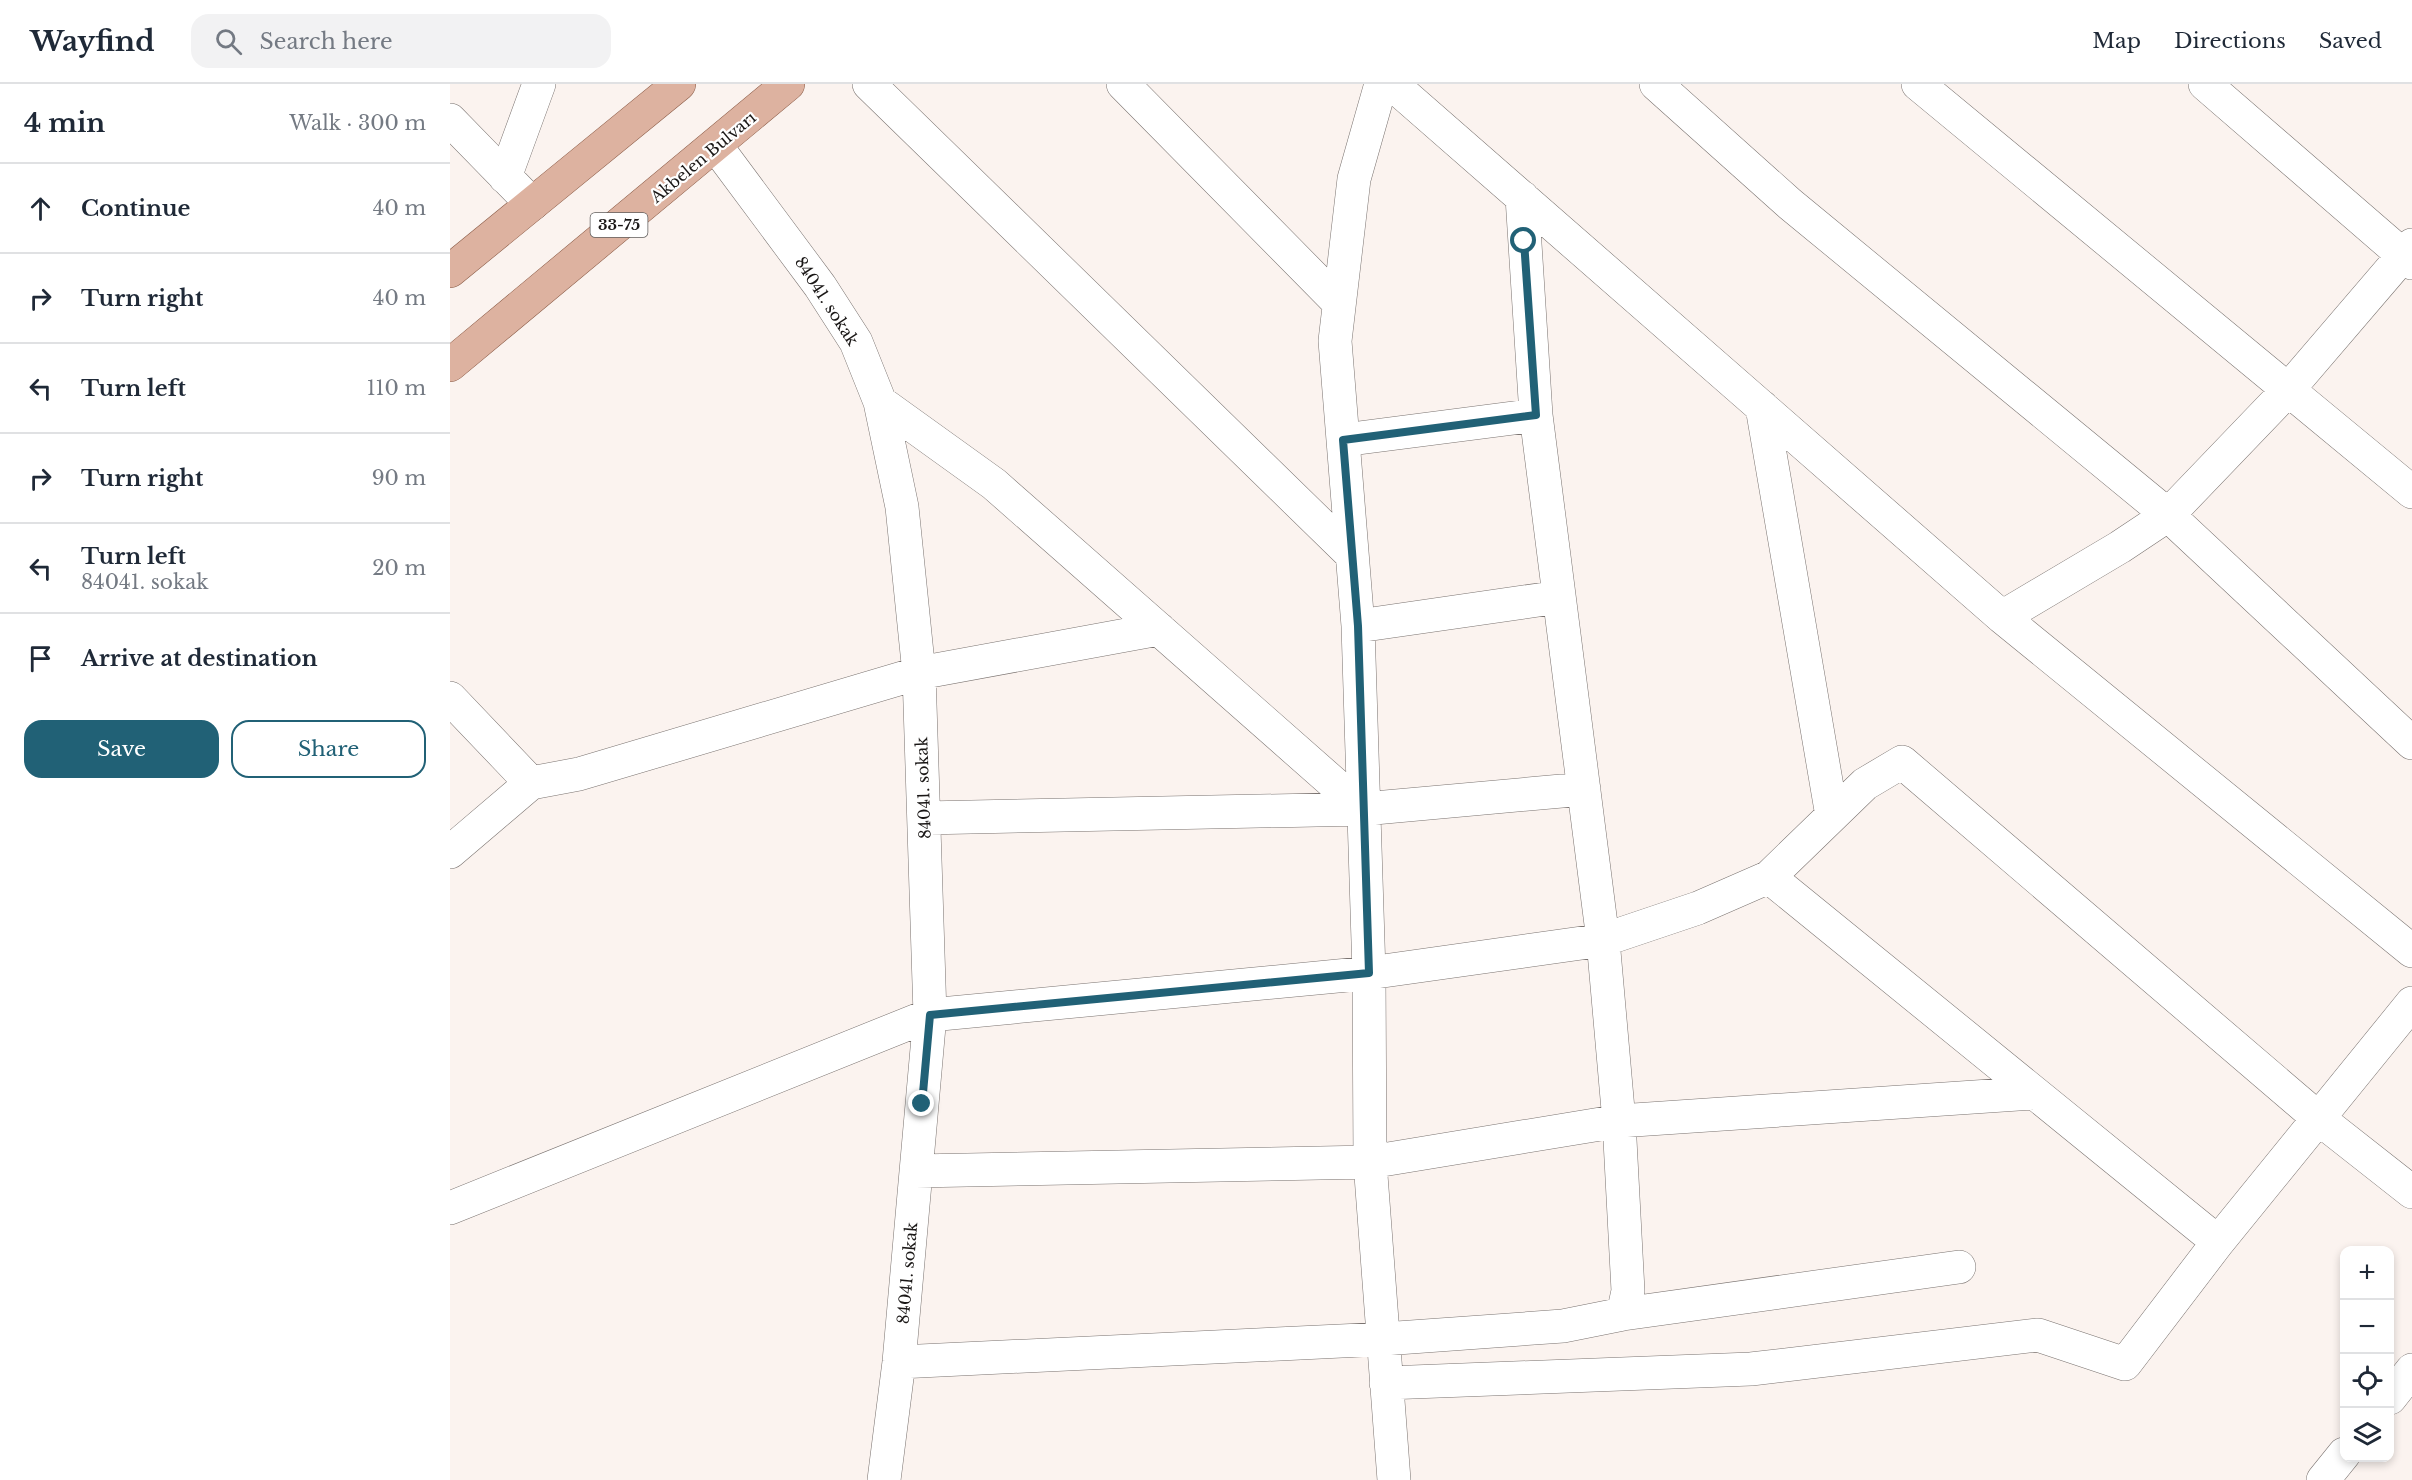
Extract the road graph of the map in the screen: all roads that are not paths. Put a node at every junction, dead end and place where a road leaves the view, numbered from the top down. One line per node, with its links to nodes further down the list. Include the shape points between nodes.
1 (539, 84): 13 (street)
2 (679, 84): 15 (main road)
3 (788, 84): 12 (main road, Akbelen Bulvarı / 33-75)
4 (869, 84): 27 (street)
5 (1123, 84): 18 (street)
6 (1381, 84): 18 (street, via 1354,179)
7 (1392, 84): 14 (street)
8 (1656, 84): 26 (street, via 1790,204)
9 (1918, 84): 20 (street)
10 (2205, 84): 16 (street)
11 (450, 120): 13 (street)
12 (716, 146): 19 (main road, Akbelen Bulvarı / 33-75); 21 (street, 84041. sokak, via 820,286 856,342)
13 (505, 177): 15 (street)
14 (1522, 197): 22 (street); 23 (street)
15 (532, 204): 17 (main road)
16 (2409, 255): 20 (street)
17 (450, 272)
18 (1340, 303): 24 (street, via 1335,341)
19 (450, 365)
20 (2288, 391): 25 (street); 26 (street)
21 (880, 402): 31 (street, via 994,484); 32 (street, 84041. sokak, via 902,507)
22 (1762, 407): 29 (street); 38 (street)
23 (1536, 415): 24 (street); 28 (street)
24 (1343, 440): 27 (street)
25 (2412, 492)
26 (2168, 515): 29 (street); 34 (street)
27 (1352, 555): 30 (street)
28 (1559, 597): 30 (street); 36 (street)
29 (2002, 617): 43 (street)
30 (1358, 626): 37 (street)
31 (1159, 629): 32 (street); 37 (street)
32 (919, 672): 35 (street, via 579,774); 39 (street, 84041. sokak)
33 (450, 699): 35 (street)
34 (2412, 743)
35 (531, 783): 40 (street)
36 (1584, 789): 37 (street); 42 (street)
37 (1363, 809): 39 (street); 44 (street)
38 (1832, 816): 41 (street); 48 (street, via 1865,784 1902,762)
39 (924, 818): 46 (street, 84041. sokak)
40 (450, 852)
41 (1769, 877): 42 (street, via 1698,908); 47 (street)
42 (1603, 940): 44 (street); 49 (street)
43 (2412, 951)
44 (1369, 973): 46 (street); 50 (street)
45 (2412, 1003): 48 (street)
46 (930, 1015): 51 (street, 84041. sokak); 53 (street)
47 (2034, 1093): 49 (street); 54 (street)
48 (2318, 1118): 52 (street); 54 (street)
49 (1619, 1121): 50 (street); 56 (street, via 1628,1291)
50 (1370, 1162): 51 (street); 57 (street)
51 (916, 1171): 58 (street, 84041. sokak)
52 (2412, 1192)
53 (450, 1208)
54 (2218, 1242): 60 (street, via 2125,1364 2038,1335 1751,1370)
55 (1959, 1267): 56 (street)
56 (1623, 1314): 57 (street, via 1563,1326)
57 (1383, 1339): 58 (street); 60 (street)
58 (899, 1362): 63 (street, 84041. sokak)
59 (2412, 1370): 61 (street)
60 (1386, 1383): 64 (street)
61 (2394, 1393)
62 (2340, 1459): 65 (street)
63 (884, 1480)
64 (1394, 1480)
65 (2323, 1480)

